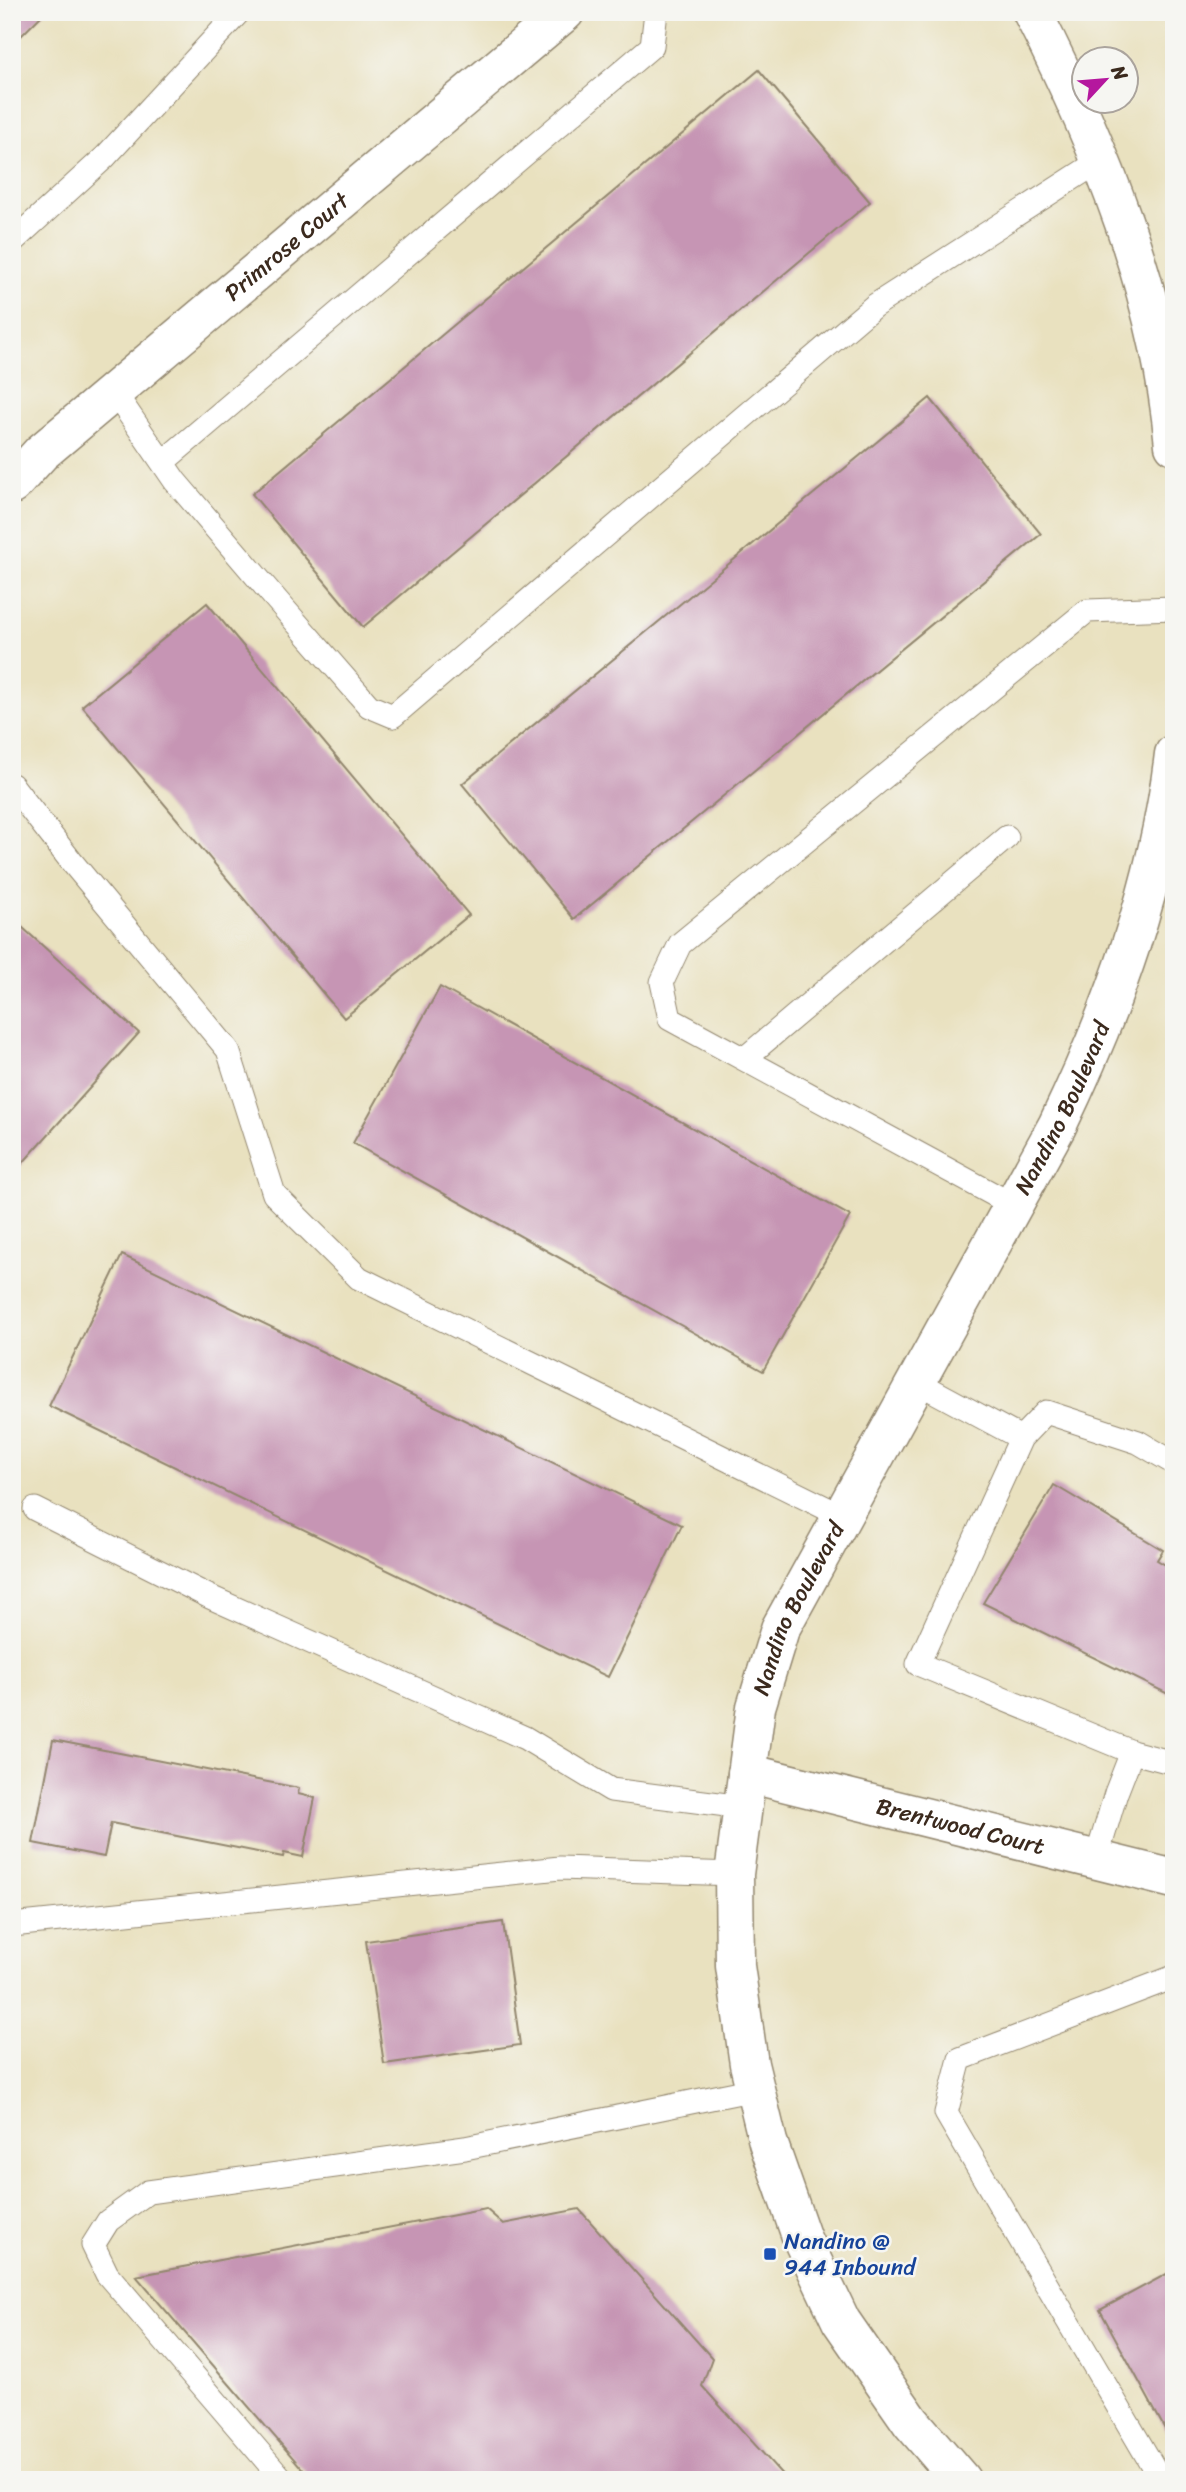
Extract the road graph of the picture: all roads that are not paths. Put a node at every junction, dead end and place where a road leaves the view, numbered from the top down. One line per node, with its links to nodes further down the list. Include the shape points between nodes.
1 (239, 12): 6 (lane, via 105,157)
2 (565, 12): 7 (street, Primrose Court)
3 (656, 12): 9 (lane, via 652,46)
4 (1032, 12): 5 (street)
5 (1101, 160): 8 (street, via 1151,315); 9 (lane, via 874,306 393,716 369,706)
6 (12, 242)
7 (114, 392): 9 (lane); 10 (street, Primrose Court, via 41,453)
8 (1173, 436)
9 (163, 462)
10 (12, 485)
11 (1174, 608): 15 (lane, via 1087,611 680,944 662,982 670,1019)
12 (1174, 754): 16 (street, Nandino Boulevard, via 1154,862 1106,1019 1057,1126)
13 (12, 785): 21 (lane, via 228,1050 274,1194 359,1278)
14 (1007, 837): 15 (lane)
15 (744, 1059): 16 (lane)
16 (1013, 1205): 17 (street, Nandino Boulevard)
17 (916, 1382): 18 (lane); 21 (street, Nandino Boulevard)
18 (1021, 1438): 19 (lane, via 1046,1412 1138,1442); 22 (lane, via 918,1664)
19 (1174, 1463)
20 (35, 1509): 24 (lane, via 211,1597 526,1738 611,1790)
21 (842, 1516): 24 (street, Nandino Boulevard, via 780,1629 756,1707)
22 (1132, 1752): 23 (lane); 25 (lane)
23 (1174, 1763)
24 (745, 1790): 25 (street, Brentwood Court); 26 (street, Nandino Boulevard)
25 (1096, 1860): 27 (street, Brentwood Court)
26 (734, 1874): 28 (lane, via 561,1868); 30 (street, Nandino Boulevard, via 736,1966)
27 (1174, 1879)
28 (12, 1925)
29 (1174, 1977): 33 (lane, via 960,2059 946,2113)
30 (755, 2089): 31 (lane, via 466,2148 148,2192 108,2221 93,2245 107,2274); 32 (street, Nandino Boulevard, via 802,2239 841,2321 911,2422)
31 (283, 2480)
32 (961, 2480)
33 (1161, 2480)

